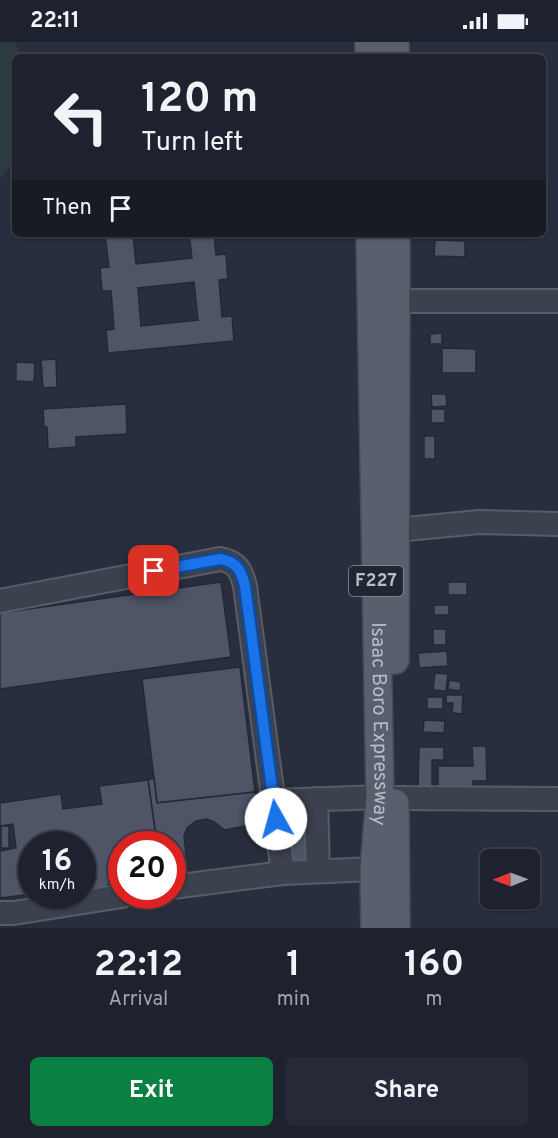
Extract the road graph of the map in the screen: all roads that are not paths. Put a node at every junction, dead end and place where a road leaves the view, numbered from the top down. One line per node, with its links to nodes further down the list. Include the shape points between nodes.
1 (370, 237): 8 (main road, Isaac Boro Expressway / F227)
2 (396, 237): 3 (main road, Isaac Boro Expressway / F227)
3 (396, 301): 4 (street); 6 (main road, Isaac Boro Expressway / F227)
4 (558, 302)
5 (558, 524): 6 (street, via 479,522)
6 (396, 530): 8 (main road, Isaac Boro Expressway / F227)
7 (0, 601): 11 (street, via 230,560 240,569 245,586)
8 (387, 797): 9 (street); 10 (street); 12 (main road, Isaac Boro Expressway / F227); 19 (main road, Isaac Boro Expressway / F227)
9 (316, 799): 11 (street); 13 (street)
10 (558, 799)
11 (269, 805): 14 (street)
12 (374, 869): 13 (street); 18 (main road, Isaac Boro Expressway / F227)
13 (318, 871): 14 (street)
14 (283, 873): 15 (street)
15 (186, 886)
16 (108, 898): 17 (street)
17 (0, 913)
18 (375, 928)
19 (396, 928)

